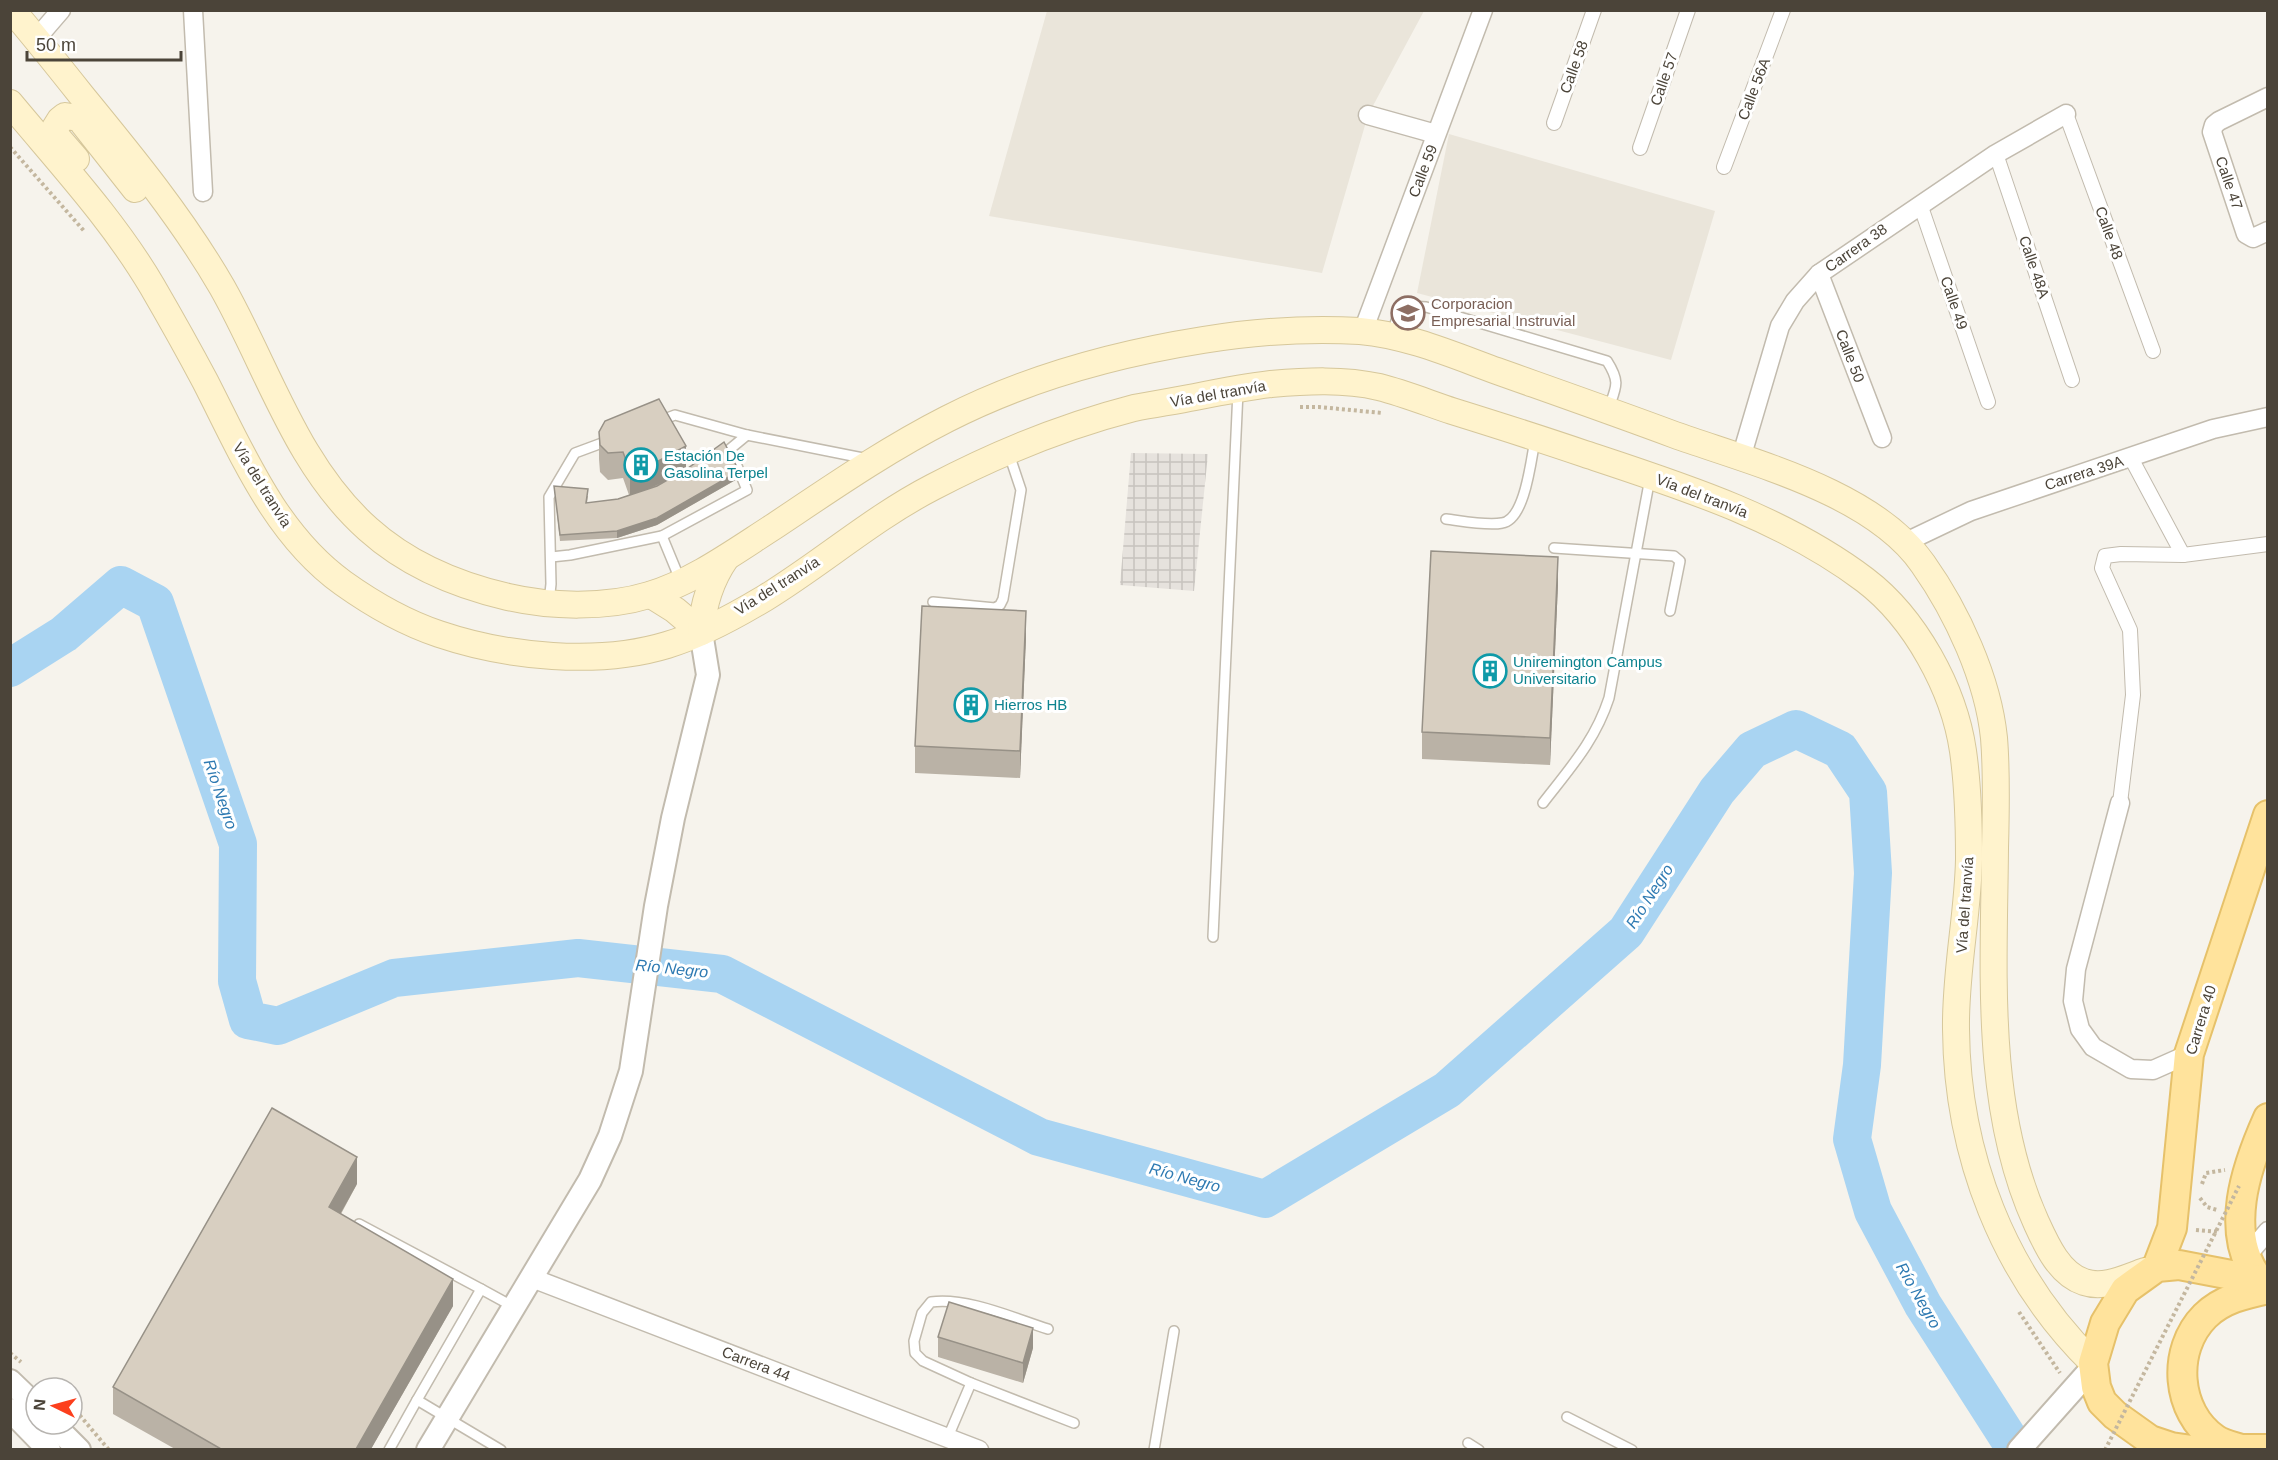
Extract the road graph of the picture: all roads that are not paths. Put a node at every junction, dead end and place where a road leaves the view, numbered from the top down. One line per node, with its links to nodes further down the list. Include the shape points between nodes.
1 (12, 10): 8 (main road)
2 (61, 10): 8 (street)
3 (193, 10): 18 (street)
4 (1483, 10): 14 (street, Calle 59)
5 (1594, 10): 13 (street, Calle 58)
6 (1688, 10): 15 (street, Calle 57)
7 (1783, 10): 17 (street, Calle 56A)
8 (36, 39): 19 (main road)
9 (2268, 97): 21 (street, Calle 47, via 2214,125 2212,132 2246,234)
10 (10, 103): 22 (main road, Vía del tranvía)
11 (2066, 114): 16 (street, Carrera 38); 26 (street, Calle 48)
12 (1368, 115): 14 (street)
13 (1554, 123)
14 (1436, 135): 24 (street, Calle 59)
15 (1640, 148)
16 (1996, 154): 20 (street, Carrera 38); 27 (street, Calle 48A)
17 (1724, 167)
18 (203, 192)
19 (167, 203): 22 (main road, via 143,199 79,118 65,116 55,128 57,137 123,216); 54 (main road, via 223,289 312,463 342,503 368,530 435,574 478,591)
20 (1920, 204): 23 (street, Carrera 38); 29 (street, Calle 49)
21 (2260, 234)
22 (118, 237): 56 (main road, Vía del tranvía, via 147,278 276,512 310,554 342,582 391,612 437,633 525,653 577,657 625,653 666,645)
23 (1819, 274): 36 (street, Calle 50); 38 (street, Carrera 38, via 1780,326)
24 (1363, 332): 25 (main road); 40 (main road, via 1270,332 1206,339 1113,359 1008,391 948,418)
25 (1391, 337): 30 (main road, via 1427,346); 30 (lane, via 1399,311 1410,306 1426,307 1607,361 1616,375)
26 (2152, 351)
27 (2072, 380)
28 (1238, 388): 35 (main road, Vía del tranvía, via 1325,381 1376,386); 37 (main road, Vía del tranvía, via 1134,408); 60 (lane)
29 (1988, 402)
30 (1608, 411): 38 (main road)
31 (2268, 417): 39 (street, Carrera 39A, via 2213,429)
32 (653, 424): 33 (lane, via 675,415)
33 (747, 435): 40 (lane); 43 (lane, via 730,449 747,490)
34 (620, 436): 49 (lane, via 575,453 549,497)
35 (1536, 438): 41 (main road, Vía del tranvía); 42 (lane, via 1519,511 1510,521 1501,524)
36 (1882, 438)
37 (1008, 451): 53 (lane, via 1021,490 1003,599 995,608); 56 (main road, Vía del tranvía, via 924,492 767,597)
38 (1741, 458): 44 (main road, via 1828,490 1856,505)
39 (2131, 458): 44 (street, Carrera 39A, via 1971,511); 48 (street)
40 (874, 460): 50 (main road)
41 (1651, 476): 47 (lane); 72 (main road, Vía del tranvía, via 1722,501 1840,562 1889,600 1929,655 1949,698 1963,743 1967,789 1969,861 1955,1026 1971,1155 1990,1210 2015,1262 2048,1311)
42 (1446, 519)
43 (662, 536): 49 (lane); 51 (lane)
44 (1906, 542): 65 (main road, via 1937,585 1979,670 1988,701 1996,784 1994,1008 2002,1094 2028,1204 2047,1245 2064,1270 2078,1280 2111,1283)
45 (2268, 544): 48 (street)
46 (1554, 548): 47 (lane)
47 (1637, 552): 55 (lane, via 1674,556 1680,561); 57 (lane, via 1609,698 1601,720 1592,739)
48 (2183, 555): 58 (street, via 2104,555 2102,568 2130,630 2133,695)
49 (551, 557): 54 (lane)
50 (726, 558): 51 (main road); 56 (main road, via 706,596)
51 (681, 582): 52 (main road)
52 (651, 595): 54 (main road, via 602,603); 56 (main road)
53 (933, 602)
54 (549, 604)
55 (1670, 611)
56 (701, 632): 67 (street, via 708,675 673,818 631,1071 610,1136 590,1180)
57 (1543, 803)
58 (2120, 803): 61 (street, via 2076,969 2073,1001 2080,1029 2093,1047 2131,1069 2153,1070)
59 (2268, 815): 61 (main road, Carrera 40)
60 (1213, 937)
61 (2189, 1054): 65 (main road, Carrera 40, via 2172,1227)
62 (2268, 1118): 66 (main road, via 2244,1185 2240,1228)
63 (359, 1224): 68 (lane)
64 (2268, 1231): 66 (street)
65 (2157, 1267): 66 (main road, via 2179,1265); 72 (main road, via 2125,1290 2105,1323)
66 (2260, 1277): 98 (main road, via 2205,1317 2191,1335 2184,1357 2186,1401 2197,1422 2216,1440)
67 (532, 1278): 69 (street); 84 (street, Carrera 44)
68 (481, 1289): 69 (lane); 76 (lane)
69 (514, 1307): 80 (street)
70 (1048, 1329): 74 (lane, via 965,1304 931,1302 922,1313 914,1341 915,1353 923,1361)
71 (1174, 1331): 92 (lane)
72 (2093, 1365): 77 (main road); 79 (street)
73 (10, 1381): 75 (street)
74 (971, 1383): 82 (lane); 84 (lane)
75 (24, 1394)
76 (417, 1400): 80 (lane); 88 (lane)
77 (2102, 1402): 79 (street); 96 (main road, via 2150,1440)
78 (10, 1410): 86 (street)
79 (2054, 1412): 95 (street)
80 (447, 1417): 89 (street); 90 (lane)
81 (1567, 1417): 94 (lane)
82 (1074, 1423)
83 (65, 1436): 87 (street)
84 (948, 1437): 91 (street, Carrera 44)
85 (1468, 1443): 93 (lane)
86 (49, 1449)
87 (79, 1449)
88 (389, 1449)
89 (428, 1449)
90 (501, 1449)
91 (979, 1449)
92 (1154, 1449)
93 (1479, 1449)
94 (1632, 1449)
95 (2019, 1449)
96 (2192, 1449)
97 (2220, 1449): 98 (main road)
98 (2241, 1449): 99 (main road)
99 (2268, 1449)

